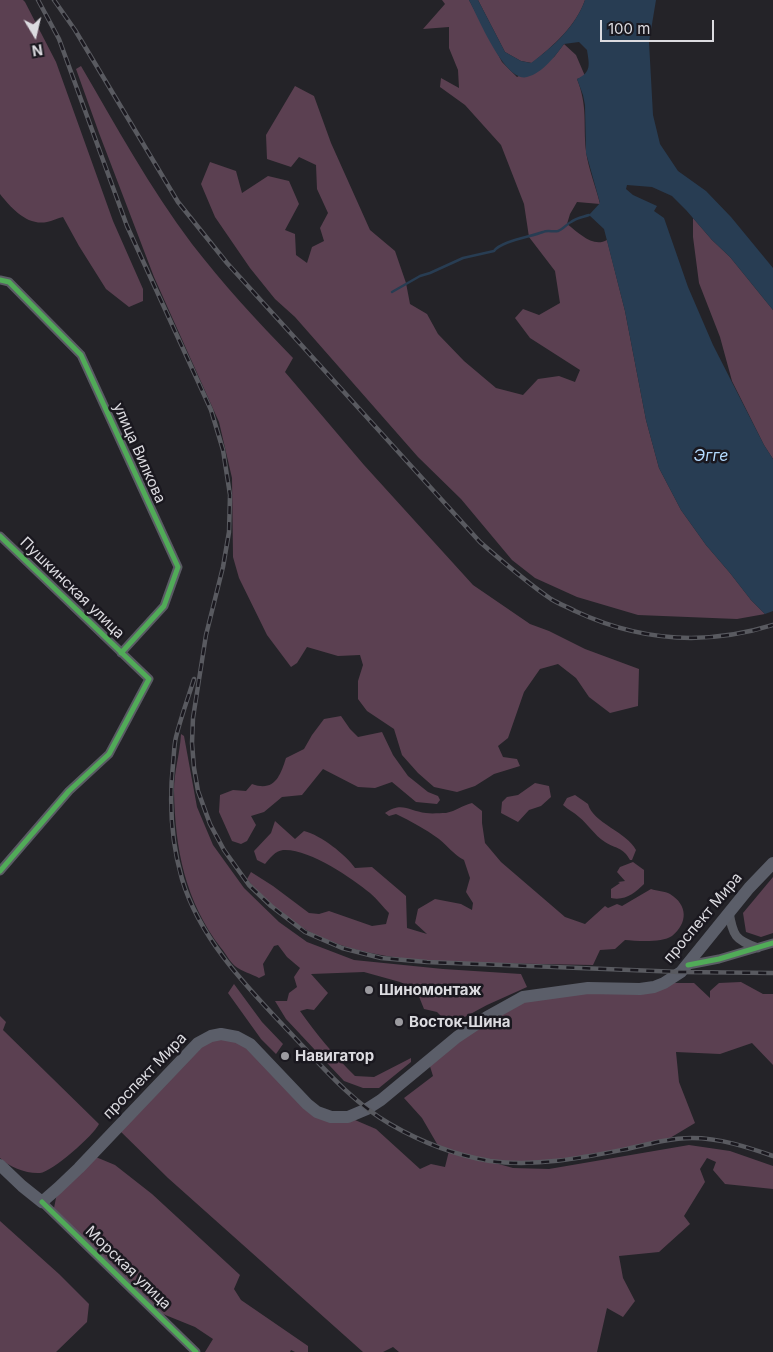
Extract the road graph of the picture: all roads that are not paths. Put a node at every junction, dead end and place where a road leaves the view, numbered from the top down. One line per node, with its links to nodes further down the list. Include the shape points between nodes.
1 (0, 280): 3 (street, улица Вилкова, via 10,282 81,355 178,568 164,606)
2 (0, 536): 3 (street, Пушкинская улица)
3 (121, 653): 5 (street, Пушкинская улица, via 149,680 109,754 69,791)
4 (773, 863): 6 (main road, проспект Мира)
5 (0, 871)
6 (729, 912): 8 (street, via 732,930 741,942); 9 (main road, проспект Мира)
7 (773, 943): 8 (street)
8 (759, 948): 9 (street)
9 (688, 965): 11 (main road, проспект Мира, via 654,987 588,988 523,997 457,1037 381,1100 348,1117 331,1117 317,1112 250,1044 237,1037 211,1036 198,1043 79,1168)
10 (0, 1164): 11 (main road, Морская улица)
11 (42, 1202): 12 (street, Морская улица)
12 (196, 1352)

